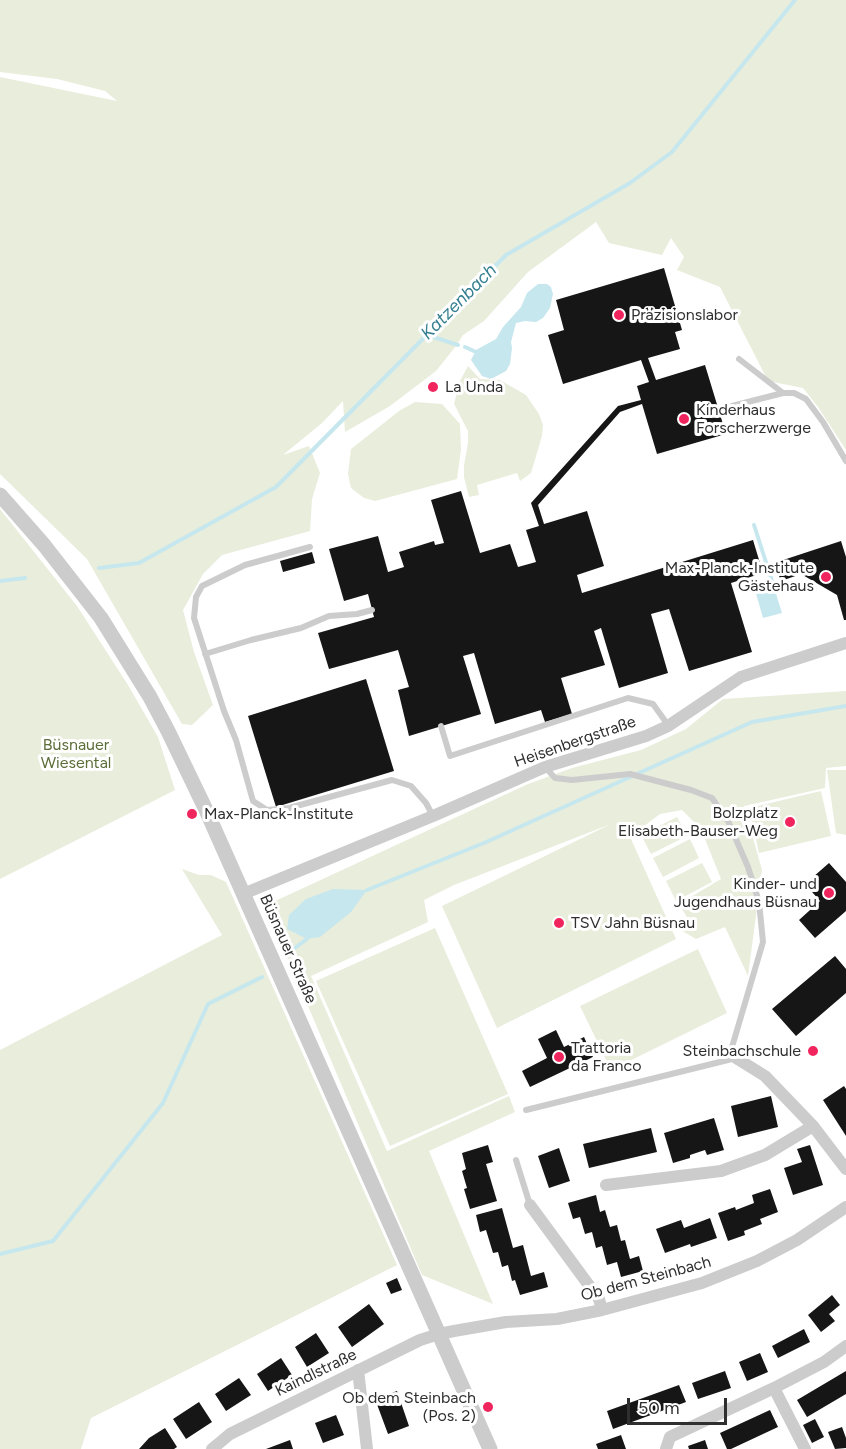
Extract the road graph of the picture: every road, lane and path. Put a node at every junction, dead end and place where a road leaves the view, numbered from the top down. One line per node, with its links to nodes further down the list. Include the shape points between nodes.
1 (738, 359): 2 (lane)
2 (783, 393): 3 (lane); 4 (lane, via 806,399)
3 (732, 406)
4 (846, 461)
5 (0, 495): 14 (street, Büsnauer Straße, via 101,618 150,697)
6 (310, 547): 9 (lane, via 245,565 202,586 196,597 194,618)
7 (372, 609): 9 (lane, via 329,616 302,628)
8 (846, 643): 11 (street, Heisenbergstraße, via 741,677)
9 (206, 654): 13 (lane, via 253,801 267,810 383,778 411,786)
10 (441, 726): 11 (lane, via 450,756 628,698 654,704)
11 (668, 726): 12 (street, Heisenbergstraße)
12 (545, 766): 13 (street, Heisenbergstraße); 15 (lane, via 555,778 630,774 691,790 712,798 728,821 759,902 763,942 732,1047)
13 (433, 816): 14 (street, Heisenbergstraße)
14 (243, 894): 24 (street, Büsnauer Straße)
15 (736, 1058): 16 (lane); 17 (street, via 765,1076)
16 (526, 1110)
17 (813, 1126): 19 (street); 20 (street, via 765,1155 722,1171)
18 (516, 1160): 21 (lane)
19 (846, 1169)
20 (606, 1185)
21 (530, 1205): 23 (street, via 599,1299)
22 (846, 1207): 23 (street, Ob dem Steinbach, via 757,1261 702,1283)
23 (602, 1310): 24 (street, Ob dem Steinbach)
24 (439, 1334): 26 (street, Kaindlstraße); 31 (street, Büsnauer Straße)
25 (846, 1346): 27 (street)
26 (358, 1370): 29 (street, Kaindlstraße, via 230,1434); 30 (street)
27 (774, 1389): 28 (street); 32 (street)
28 (668, 1443)
29 (212, 1449)
30 (367, 1449)
31 (490, 1449)
32 (805, 1449)

